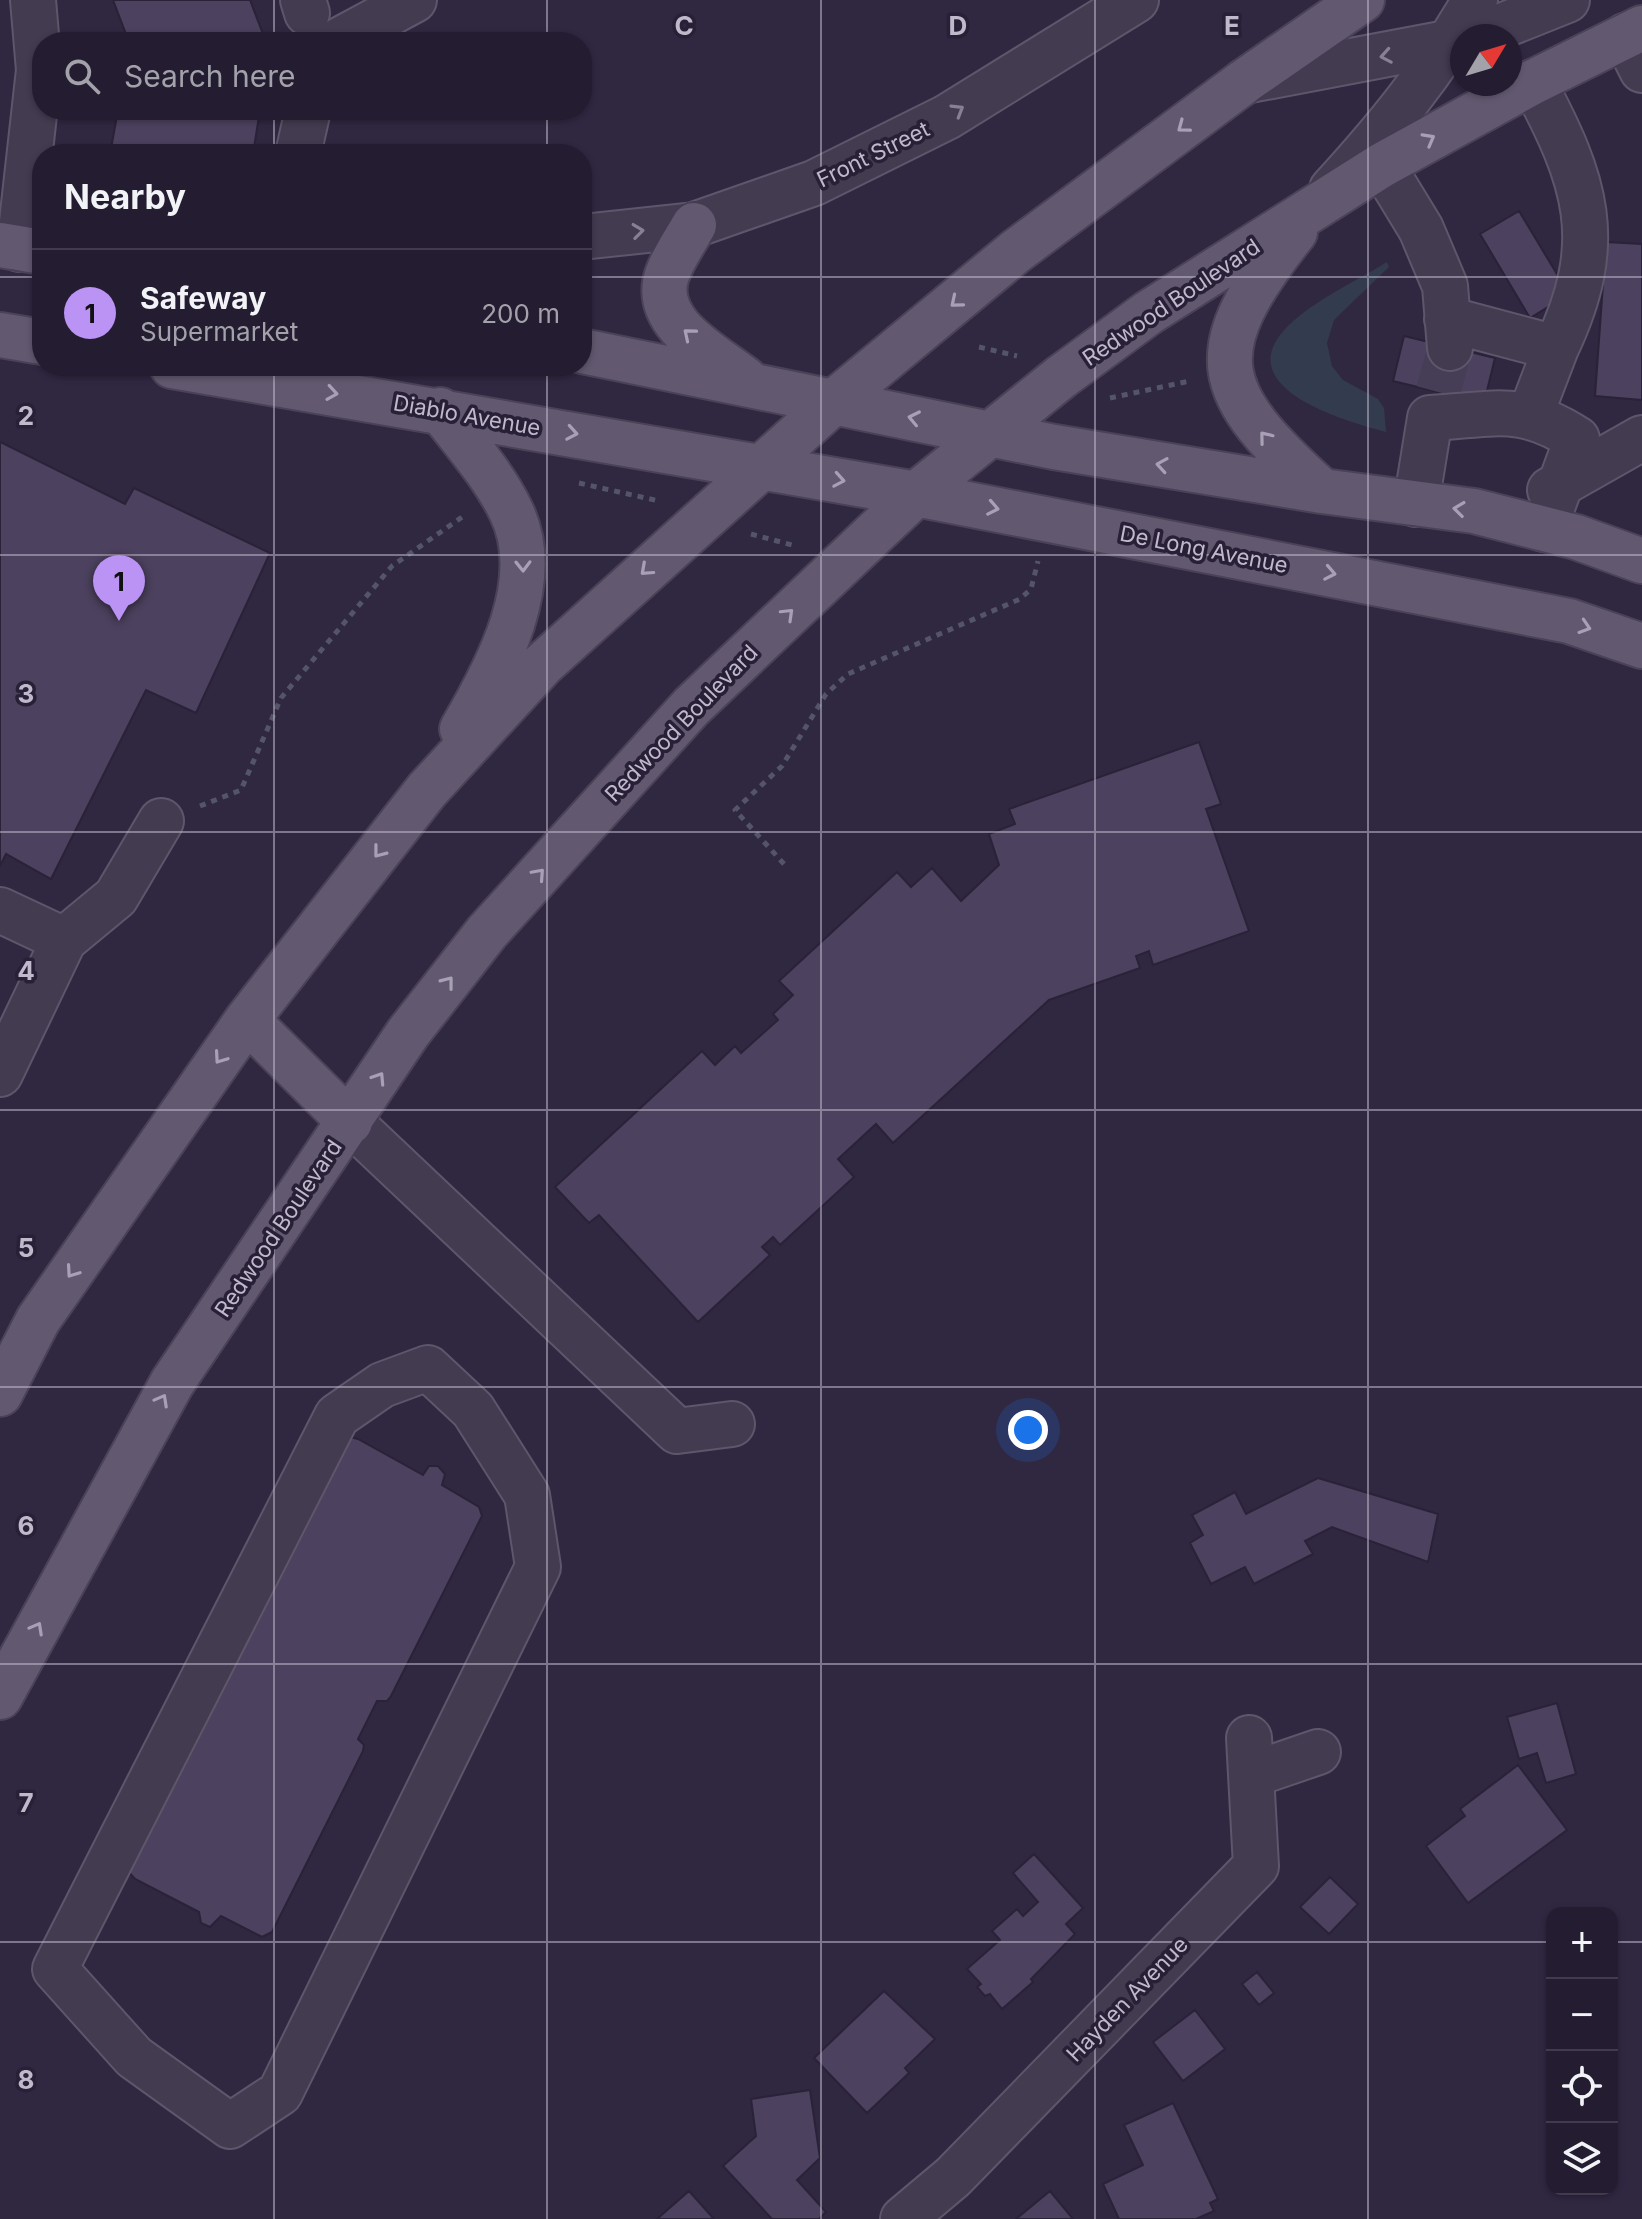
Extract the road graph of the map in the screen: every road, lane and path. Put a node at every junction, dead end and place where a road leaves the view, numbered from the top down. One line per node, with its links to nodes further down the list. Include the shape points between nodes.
1 (33, 0): 10 (street)
2 (414, 0): 7 (street)
3 (1136, 0): 19 (street, Front Street, one-way to 3, via 814,183 947,117)
4 (1362, 0): 14 (main road)
5 (1475, 0): 8 (street)
6 (1567, 0): 9 (street)
7 (315, 18)
8 (1468, 24)
9 (1505, 24)
10 (36, 32)
11 (1450, 42): 14 (street, one-way to 14)
12 (1636, 45): 15 (main road, Redwood Boulevard)
13 (1450, 55): 18 (street)
14 (1245, 81): 32 (main road, one-way to 32, via 1015,252)
15 (1533, 82): 17 (main road, Redwood Boulevard, one-way to 15); 25 (street, via 1564,139 1586,207 1582,282)
16 (34, 120): 21 (street)
17 (1382, 165): 18 (main road, Redwood Boulevard); 25 (street, via 1445,286 1448,333)
18 (1314, 208): 35 (main road, Redwood Boulevard, via 1148,313); 40 (main road, one-way to 18, via 1271,445 1240,405 1229,373 1236,323 1256,281)
19 (694, 225): 20 (street, Front Street, one-way to 19); 30 (main road, one-way to 19, via 675,322 667,309 663,296 668,275)
20 (592, 236)
21 (20, 249)
22 (0, 335): 23 (main road)
23 (32, 340)
24 (979, 347): 27 (path)
25 (1556, 348): 34 (street)
26 (592, 353): 30 (main road)
27 (1027, 362)
28 (271, 376): 33 (main road, Diablo Avenue, one-way to 33)
29 (1192, 380): 31 (path)
30 (750, 383): 32 (main road)
31 (1106, 398)
32 (835, 401): 35 (main road, one-way to 32); 37 (main road)
33 (440, 410): 37 (main road, Diablo Avenue, one-way to 37); 51 (main road, one-way to 51, via 511,511 524,568 518,604 484,691)
34 (1530, 416): 39 (street, via 1577,439); 43 (street, via 1434,405)
35 (990, 434): 40 (main road, one-way to 35); 41 (main road, Redwood Boulevard)
36 (1642, 438): 39 (street)
37 (763, 466): 41 (main road, De Long Avenue, one-way to 41); 51 (main road, one-way to 51, via 542,665)
38 (576, 483): 42 (path)
39 (1562, 483): 45 (street)
40 (1322, 491): 43 (main road)
41 (916, 494): 50 (main road, De Long Avenue, one-way to 50, via 1569,621); 58 (main road, Redwood Boulevard, one-way to 41, via 408,1033 508,908 691,707)
42 (660, 502)
43 (1416, 504): 45 (main road, one-way to 43, via 1474,511)
44 (474, 509): 52 (path, via 392,566 281,698 241,790)
45 (1526, 525): 49 (main road)
46 (742, 532): 47 (path)
47 (792, 545)
48 (1039, 556): 53 (path, via 1031,589 1020,599 848,674 826,694 792,753 735,810)
49 (1642, 561)
50 (1642, 646)
51 (427, 790): 56 (main road, one-way to 56)
52 (161, 821): 55 (street, via 116,897)
53 (784, 864)
54 (0, 910): 55 (street)
55 (64, 940): 57 (street)
56 (247, 1020): 58 (main road); 59 (main road, one-way to 59, via 38,1320)
57 (0, 1074)
58 (350, 1122): 60 (street, via 677,1431); 61 (main road, Redwood Boulevard, one-way to 58, via 172,1383)
59 (0, 1394)
60 (732, 1424)
61 (0, 1697)
62 (1318, 1752): 64 (street, Hayden Avenue, via 1250,1756 1256,1866 953,2177)
63 (55, 1969): 63 (street, via 134,2057 230,2126 280,2093 538,1567 527,1495 473,1410 428,1368 382,1385 337,1416)
64 (903, 2219)

